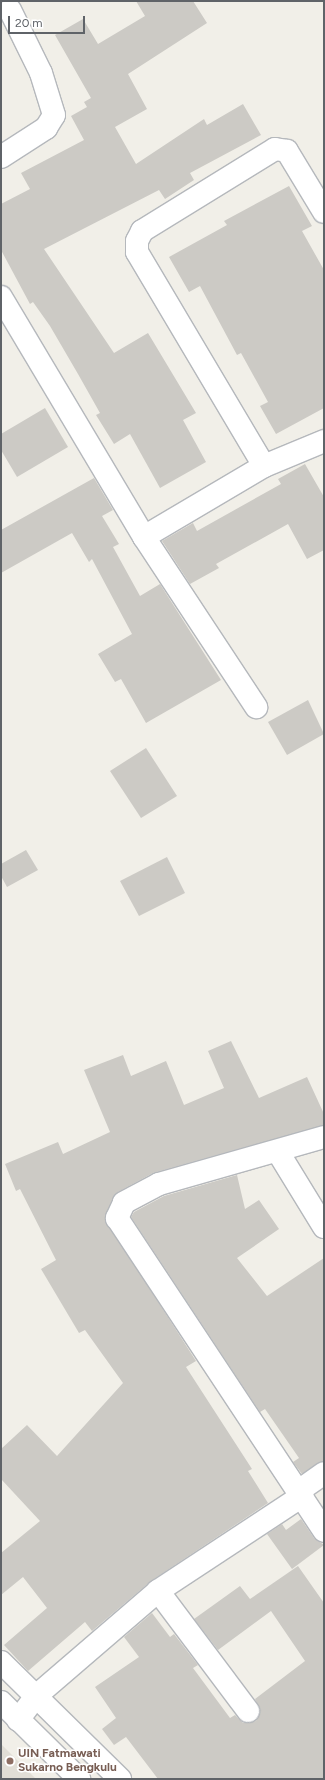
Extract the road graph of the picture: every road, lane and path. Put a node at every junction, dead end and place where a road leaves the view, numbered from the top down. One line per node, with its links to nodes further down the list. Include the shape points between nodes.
1 (12, 9): 2 (street, via 40,73 54,115 46,128)
2 (1, 157)
3 (324, 212): 6 (street, via 287,151 275,149 142,231 136,241 137,252)
4 (1, 297): 7 (street)
5 (322, 448): 6 (street)
6 (264, 466): 7 (street)
7 (144, 537): 8 (street)
8 (256, 708)
9 (324, 1137): 10 (street)
10 (278, 1152): 11 (street); 13 (street, via 159,1184 124,1203 117,1218)
11 (324, 1227)
12 (324, 1473): 13 (street)
13 (301, 1493): 14 (street); 15 (street)
14 (324, 1531)
15 (158, 1592): 17 (street); 19 (street)
16 (1, 1662): 17 (street)
17 (36, 1696): 20 (street); 22 (street)
18 (1, 1702): 20 (street)
19 (248, 1711)
20 (18, 1720): 21 (street)
21 (79, 1779)
22 (120, 1779)

